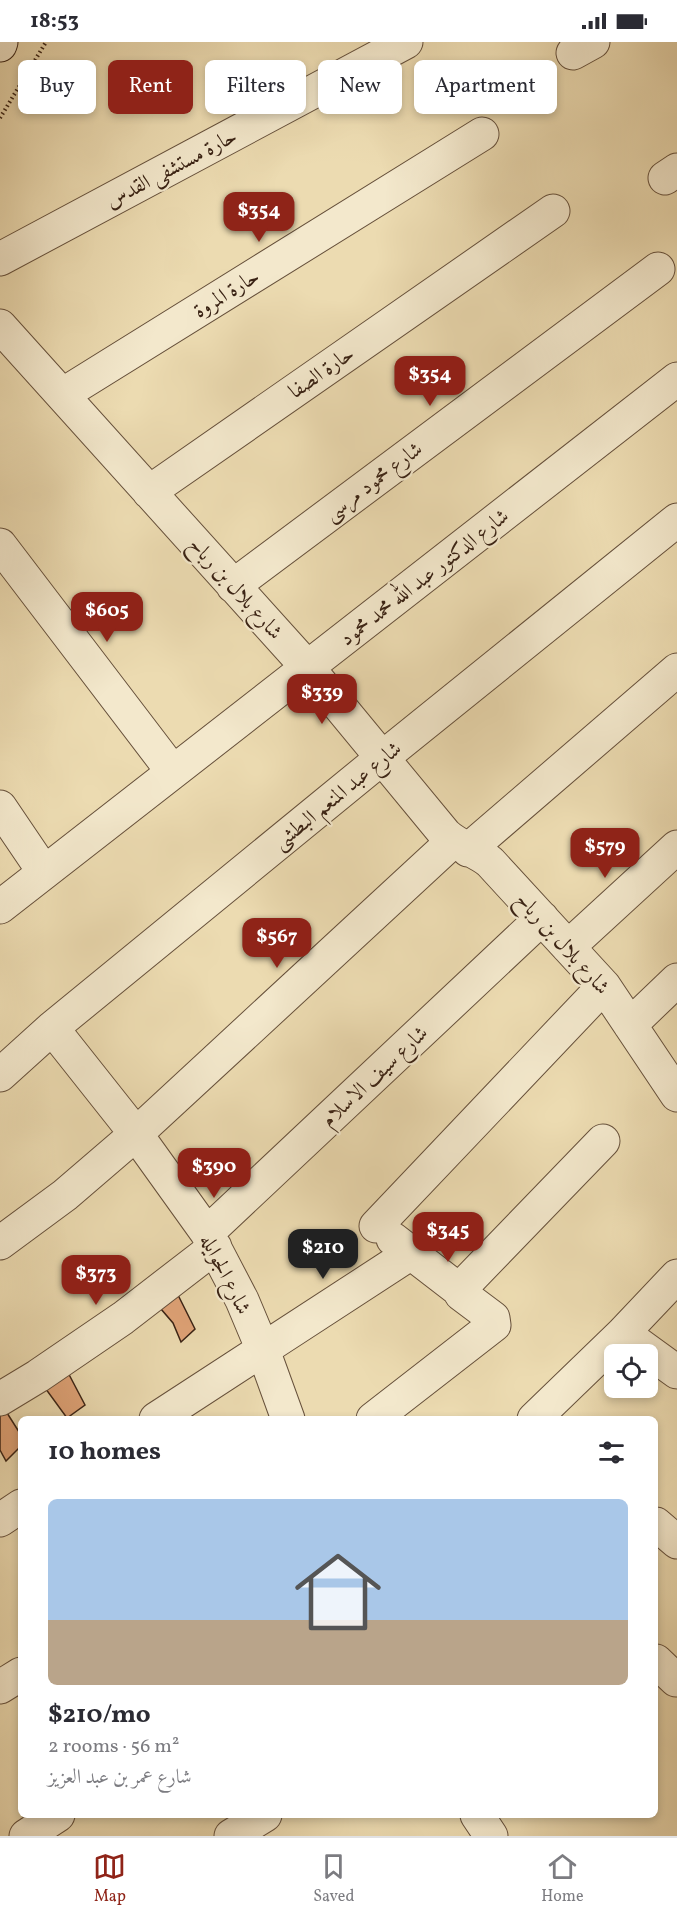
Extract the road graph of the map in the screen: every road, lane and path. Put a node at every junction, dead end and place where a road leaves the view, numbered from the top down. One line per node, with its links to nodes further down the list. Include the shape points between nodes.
1 (46, 42): 3 (path)
2 (406, 42): 6 (street, حارة مستشفى القدس)
3 (0, 118)
4 (482, 134): 10 (street, حارة المروة)
5 (553, 211): 11 (street, حارة الصفا)
6 (0, 259)
7 (658, 268): 14 (street, شارع محمود مرسى)
8 (0, 326): 10 (street, شارع بلال بن رباح)
9 (677, 379): 15 (street, شارع الدكتور عبد الله محمد محمود)
10 (62, 395): 11 (street, شارع بلال بن رباح)
11 (148, 492): 14 (street, شارع بلال بن رباح)
12 (677, 520): 17 (street, شارع عبد المنعم البطشى)
13 (0, 545): 18 (street)
14 (233, 586): 15 (street, شارع بلال بن رباح)
15 (308, 668): 17 (street, شارع بلال بن رباح); 18 (street, شارع الدكتور عبد الله محمد محمود)
16 (677, 670): 20 (street)
17 (382, 758): 20 (street, شارع بلال بن رباح); 29 (street, شارع عبد المنعم البطشى)
18 (173, 772): 22 (street, شارع الدكتور عبد الله محمد محمود)
19 (0, 807): 22 (street)
20 (461, 846): 24 (street, شارع بلال بن رباح, via 490,862); 32 (street)
21 (677, 848): 25 (street)
22 (44, 872): 23 (street, شارع الدكتور عبد الله محمد محمود)
23 (0, 907)
24 (542, 918): 25 (street, شارع بلال بن رباح); 34 (street, شارع سيف الاسلام)
25 (568, 947): 27 (street, شارع بلال بن رباح)
26 (677, 981): 28 (street)
27 (604, 986): 28 (street, شارع بلال بن رباح); 36 (street, via 367,1219)
28 (630, 1025): 31 (street, شارع بلال بن رباح)
29 (52, 1028): 30 (street, شارع عبد المنعم البطشى); 32 (street, شارع الجوايله)
30 (0, 1075)
31 (677, 1095)
32 (136, 1134): 34 (street, شارع الجوايله); 35 (street, via 65,1195)
33 (603, 1141): 38 (street)
34 (211, 1240): 40 (street, شارع الجوايله); 42 (street, شارع سيف الاسلام, via 123,1318)
35 (0, 1243)
36 (411, 1253): 38 (street); 40 (street)
37 (677, 1276): 39 (street)
38 (459, 1290): 45 (street, via 494,1318 494,1325)
39 (623, 1333): 41 (street); 46 (street)
40 (263, 1350): 43 (street); 44 (street, شارع الجوايله)
41 (677, 1372)
42 (0, 1399)
43 (161, 1416)
44 (287, 1416)
45 (377, 1416)
46 (537, 1416)
47 (18, 1508): 48 (street)
48 (0, 1520)
49 (658, 1526): 50 (street)
50 (677, 1542)
51 (18, 1676): 52 (street)
52 (0, 1688)
53 (53, 1818): 55 (street)
54 (260, 1818): 56 (street)
55 (26, 1836)
56 (231, 1836)

